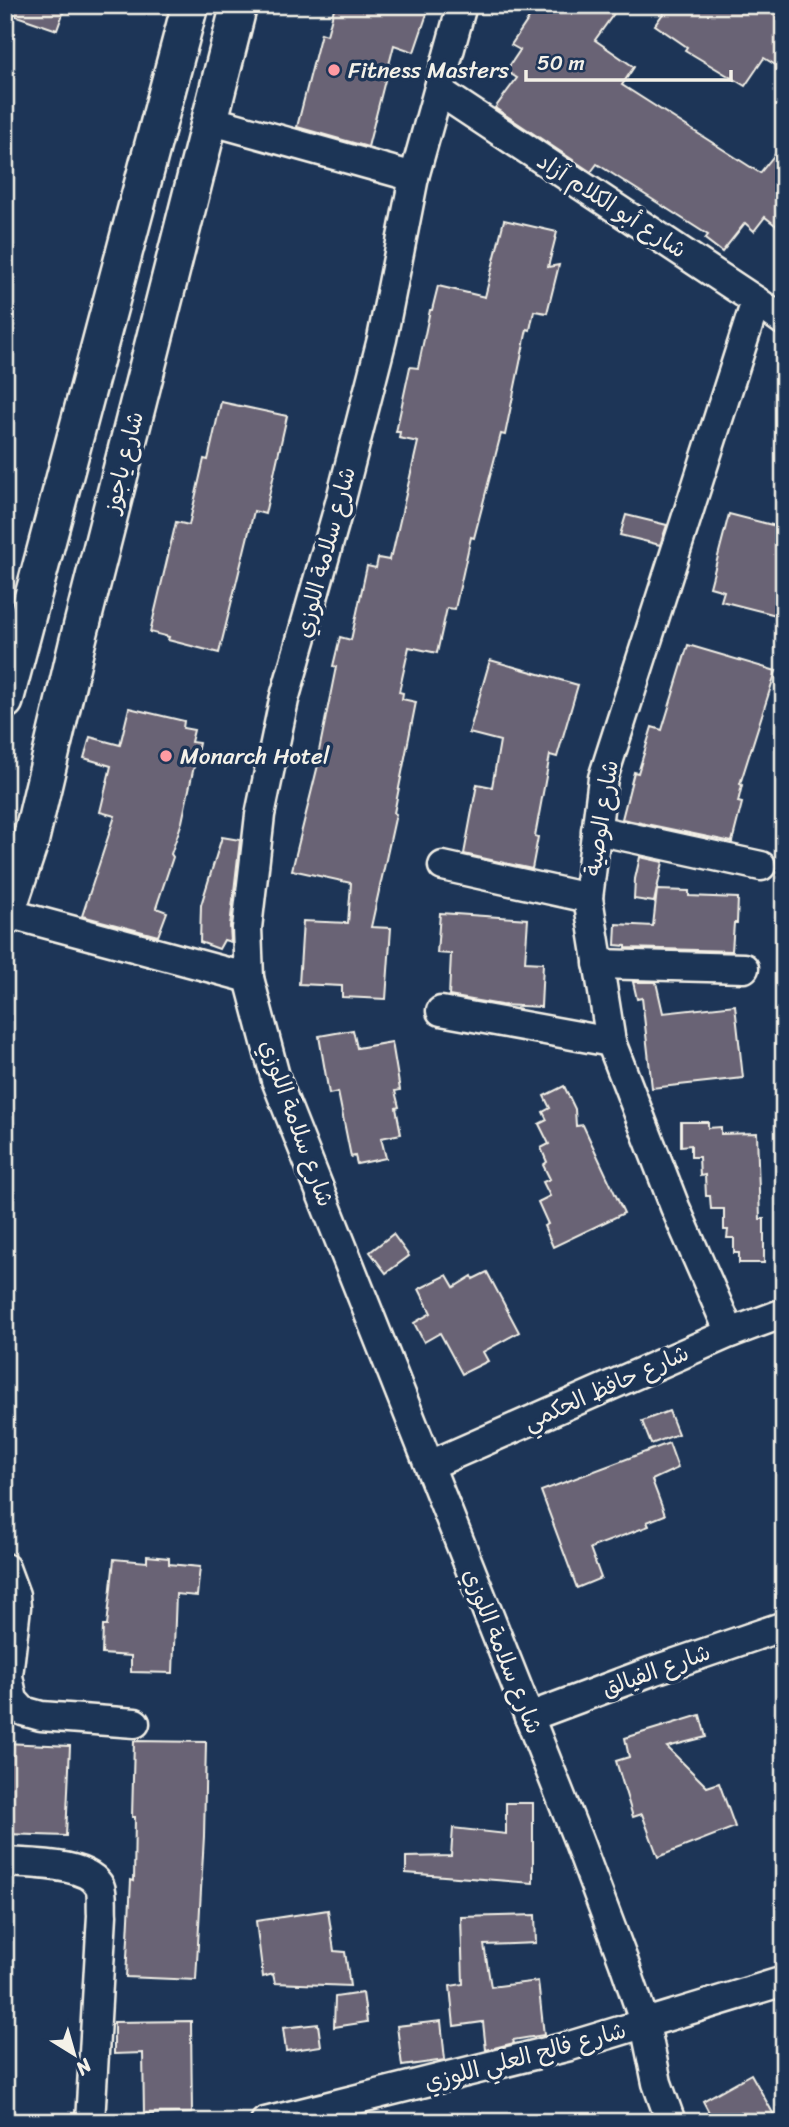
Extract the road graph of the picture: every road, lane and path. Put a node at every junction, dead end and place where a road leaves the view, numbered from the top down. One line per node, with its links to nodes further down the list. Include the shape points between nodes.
1 (165, 5): 8 (main road, via 118,197 113,240)
2 (190, 5): 8 (main road)
3 (239, 5): 6 (main road, شارع ياجوز)
4 (462, 5): 5 (street, شارع سلامة اللوزي)
5 (439, 91): 7 (street, شارع سلامة اللوزي); 9 (street, شارع أبو الكلام آزاد)
6 (209, 120): 7 (street); 17 (main road, شارع ياجوز, via 30,843)
7 (414, 177): 20 (street, شارع سلامة اللوزي, via 382,339 284,700 263,803 247,928)
8 (119, 269): 11 (main road)
9 (757, 301): 10 (street, شارع أبو الكلام آزاد); 13 (street, شارع الوصية, via 603,778)
10 (784, 321)
11 (15, 619): 12 (main road)
12 (5, 701)
13 (596, 830): 15 (street); 16 (street, شارع الوصية)
14 (443, 866): 16 (street)
15 (761, 866)
16 (588, 898): 18 (street, شارع الوصية)
17 (6, 916): 20 (street)
18 (598, 964): 19 (street); 22 (street, شارع الوصية)
19 (744, 968)
20 (250, 978): 25 (street, شارع سلامة اللوزي, via 276,1080)
21 (440, 1011): 22 (street)
22 (611, 1042): 24 (street, شارع الوصية)
23 (784, 1313): 24 (street, شارع حافظ الحكمي)
24 (730, 1333): 25 (street, شارع حافظ الحكمي)
25 (430, 1465): 29 (street, شارع سلامة اللوزي)
26 (5, 1568): 28 (street, via 16,1607)
27 (784, 1626): 29 (street, شارع الفيالق)
28 (7, 1676): 30 (street, via 13,1700 23,1711)
29 (529, 1717): 33 (street, شارع سلامة اللوزي)
30 (135, 1723)
31 (5, 1862): 35 (street, via 76,1869 92,1876 101,1888)
32 (784, 1981): 33 (street, شارع فالح العلي اللوزي)
33 (645, 2024): 34 (street, شارع فالح العلي اللوزي); 36 (street, شارع سلامة اللوزي, via 657,2083)
34 (278, 2120)
35 (90, 2122)
36 (671, 2122)

